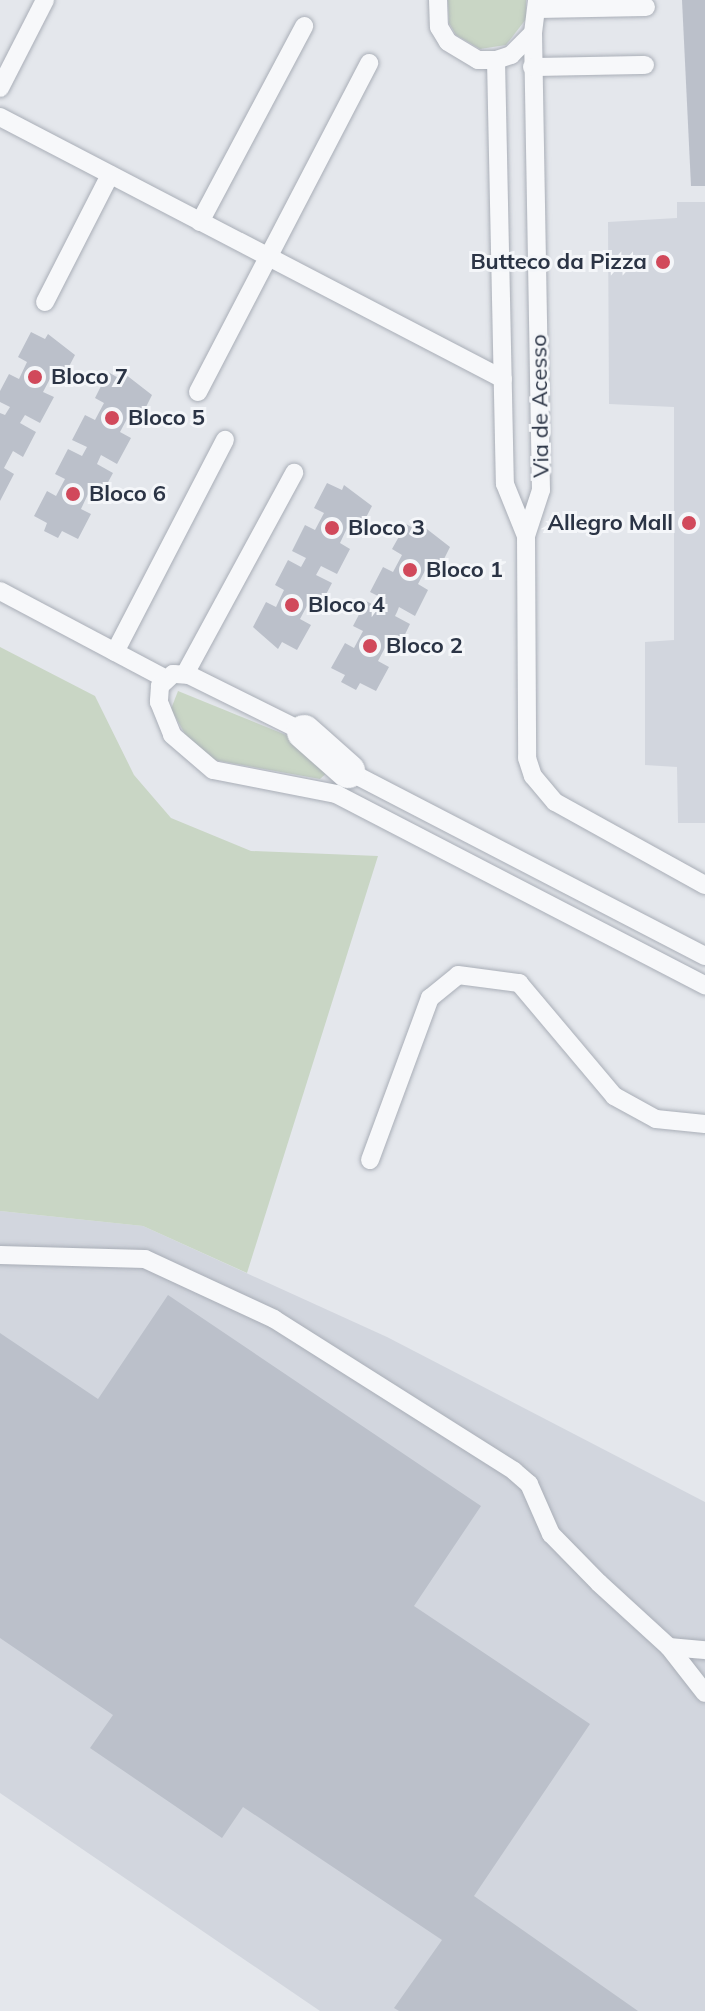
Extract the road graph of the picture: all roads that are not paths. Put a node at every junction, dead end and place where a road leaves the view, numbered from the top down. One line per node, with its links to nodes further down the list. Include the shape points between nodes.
1 (45, 0): 11 (lane)
2 (438, 0): 7 (lane, via 439,27 448,42 478,60)
3 (538, 5): 4 (lane); 6 (lane, Via de Acesso)
4 (646, 7)
5 (304, 26): 14 (lane)
6 (533, 33): 7 (lane, via 511,55); 10 (lane, Via de Acesso)
7 (496, 60): 17 (lane, Via de Acesso)
8 (369, 63): 15 (lane)
9 (645, 65): 10 (lane)
10 (532, 67): 21 (lane, Via de Acesso, via 541,490)
11 (0, 88)
12 (0, 117): 13 (lane)
13 (110, 175): 14 (lane); 16 (lane)
14 (200, 222): 15 (lane)
15 (268, 257): 17 (lane); 18 (lane)
16 (45, 302)
17 (503, 379): 21 (lane, Via de Acesso, via 505,484)
18 (198, 392)
19 (225, 440): 23 (lane)
20 (294, 473): 24 (lane)
21 (526, 536): 28 (lane, via 525,741 533,776 555,802 579,818)
22 (0, 591): 23 (lane)
23 (115, 652): 25 (lane)
24 (185, 674): 25 (lane); 26 (lane)
25 (166, 679): 27 (lane, via 159,702 172,735 197,761 228,776)
26 (304, 732): 27 (street)
27 (342, 782): 29 (lane); 30 (lane)
28 (705, 885)
29 (705, 956)
30 (705, 985)
31 (705, 1124): 32 (lane, via 656,1119 614,1096 519,983 458,975 430,998)
32 (370, 1160)
33 (0, 1255): 34 (lane, via 145,1259 274,1319 514,1471 529,1484 551,1534)
34 (669, 1647): 35 (lane); 36 (lane)
35 (705, 1650)
36 (705, 1693)

